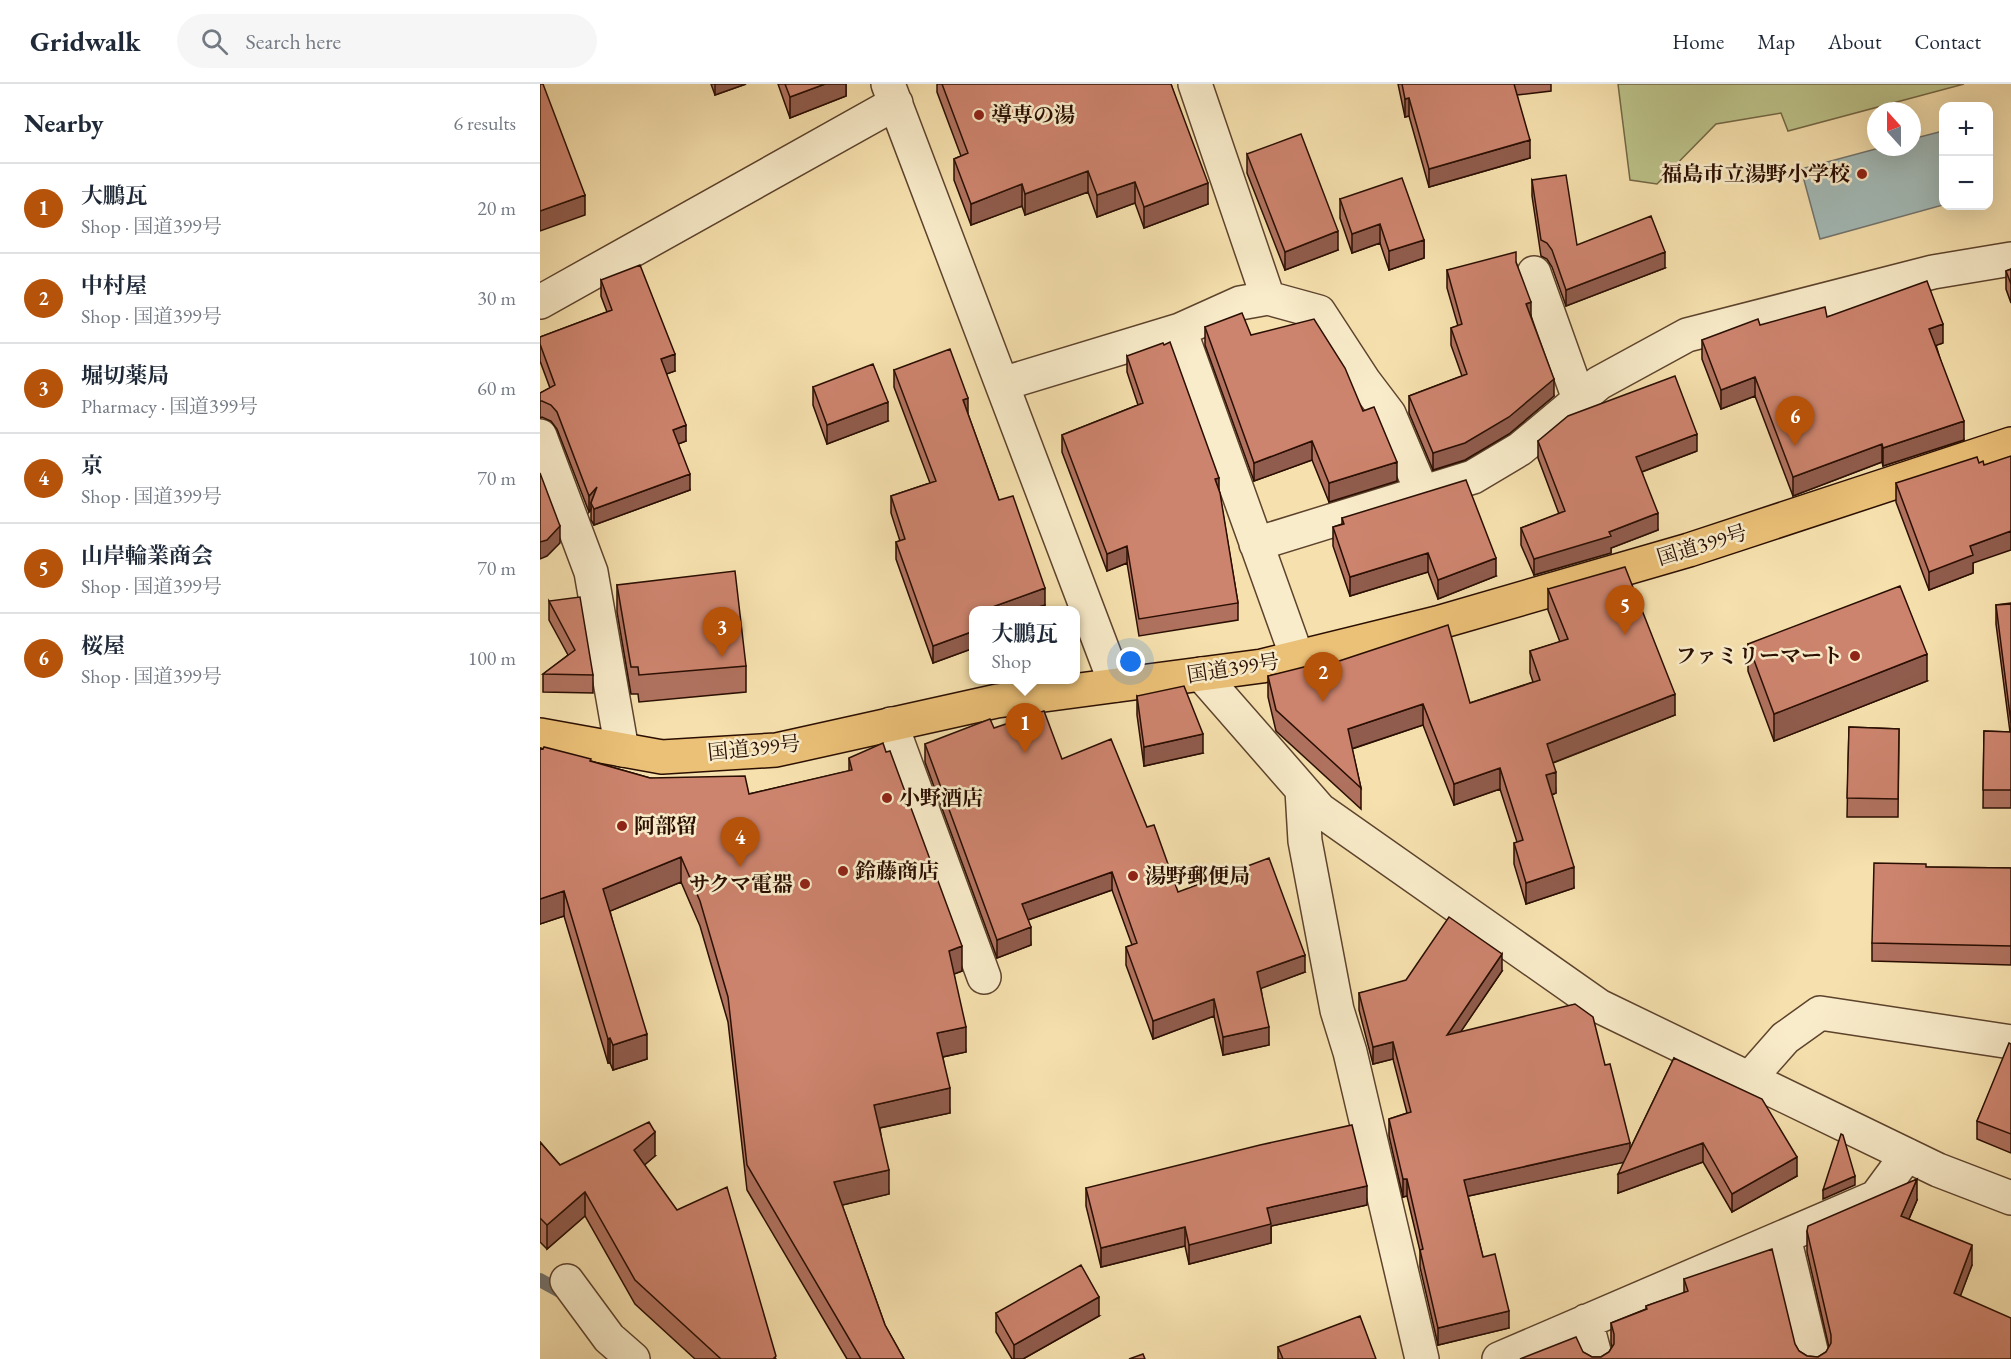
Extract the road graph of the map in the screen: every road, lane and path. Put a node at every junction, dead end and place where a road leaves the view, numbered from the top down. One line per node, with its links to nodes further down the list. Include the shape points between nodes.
1 (1195, 84): 5 (street)
2 (892, 94): 6 (street); 8 (street)
3 (2011, 259): 9 (street, via 1933,272 1687,335 1599,383)
4 (1534, 273): 9 (street)
5 (1268, 298): 7 (street, via 1240,303); 12 (street, via 1319,312 1389,414)
6 (540, 303)
7 (1180, 330): 8 (street); 13 (street)
8 (1002, 384): 16 (street)
9 (1579, 399): 12 (street, via 1520,449 1473,477)
10 (540, 436): 19 (street, via 591,572)
11 (2011, 444): 14 (highway, 国道399号, via 1689,550 1437,623)
12 (1422, 492): 13 (street)
13 (1256, 544): 14 (street)
14 (1297, 657): 15 (highway, 国道399号)
15 (1201, 674): 16 (highway, 国道399号); 20 (street)
16 (1116, 685): 17 (highway, 国道399号, via 997,701)
17 (891, 724): 19 (highway, 国道399号, via 776,750 662,756); 21 (street)
18 (540, 735): 19 (highway, 国道399号)
19 (622, 750)
20 (1302, 790): 23 (street, via 1320,810 1599,1006); 30 (street, via 1305,841 1337,1010)
21 (984, 977)
22 (2011, 1042): 23 (street, via 1820,1013 1785,1038)
23 (1749, 1079): 24 (street)
24 (1907, 1155): 25 (street); 26 (street, via 1876,1197)
25 (2011, 1198)
26 (1784, 1236): 28 (street); 33 (street)
27 (567, 1281): 29 (street, via 609,1338)
28 (1586, 1321): 31 (street); 32 (street)
29 (633, 1359)
30 (1422, 1359)
31 (1499, 1359)
32 (1596, 1359)
33 (1814, 1359)

